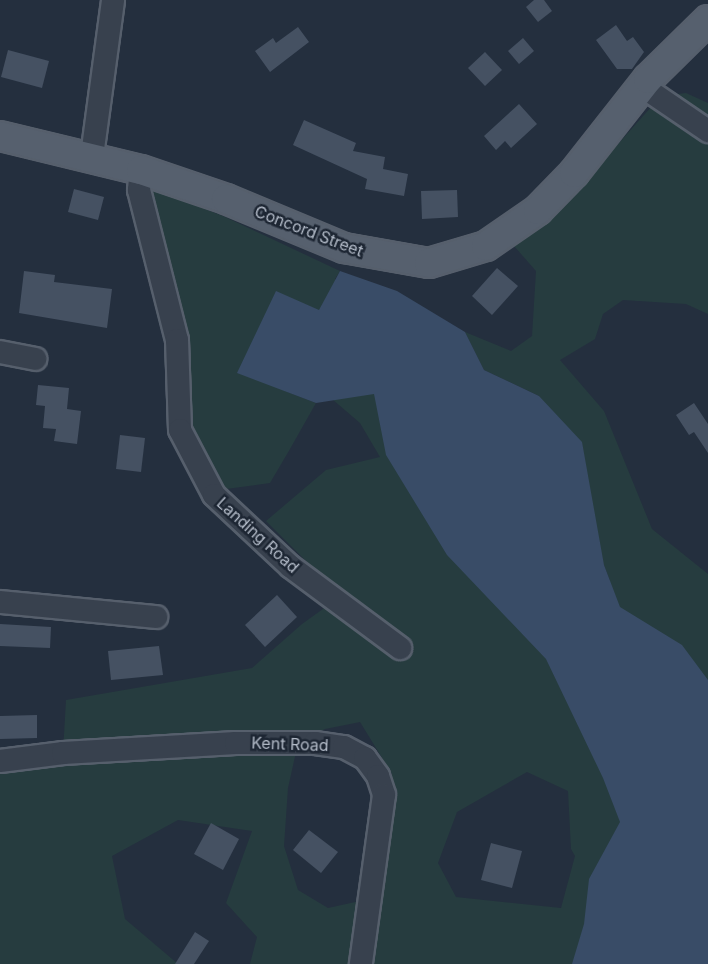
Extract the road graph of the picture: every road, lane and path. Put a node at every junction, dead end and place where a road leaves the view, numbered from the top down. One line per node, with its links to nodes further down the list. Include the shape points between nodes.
1 (113, 0): 6 (street)
2 (708, 20): 3 (main road, Concord Street)
3 (642, 86): 4 (street); 7 (main road, Concord Street, via 574,173 538,210 486,246 429,263 344,248 226,199)
4 (708, 131)
5 (0, 136): 6 (main road, Concord Street)
6 (92, 156): 7 (main road, Concord Street)
7 (141, 170): 12 (street, Landing Road, via 139,190 177,340 180,430 214,495 291,567)
8 (0, 352): 9 (street)
9 (35, 359)
10 (0, 602): 11 (street)
11 (156, 616)
12 (400, 648)
13 (0, 761): 14 (street, Kent Road, via 63,753 246,743 315,743 344,747 365,758 378,776 384,795)
14 (361, 964)

